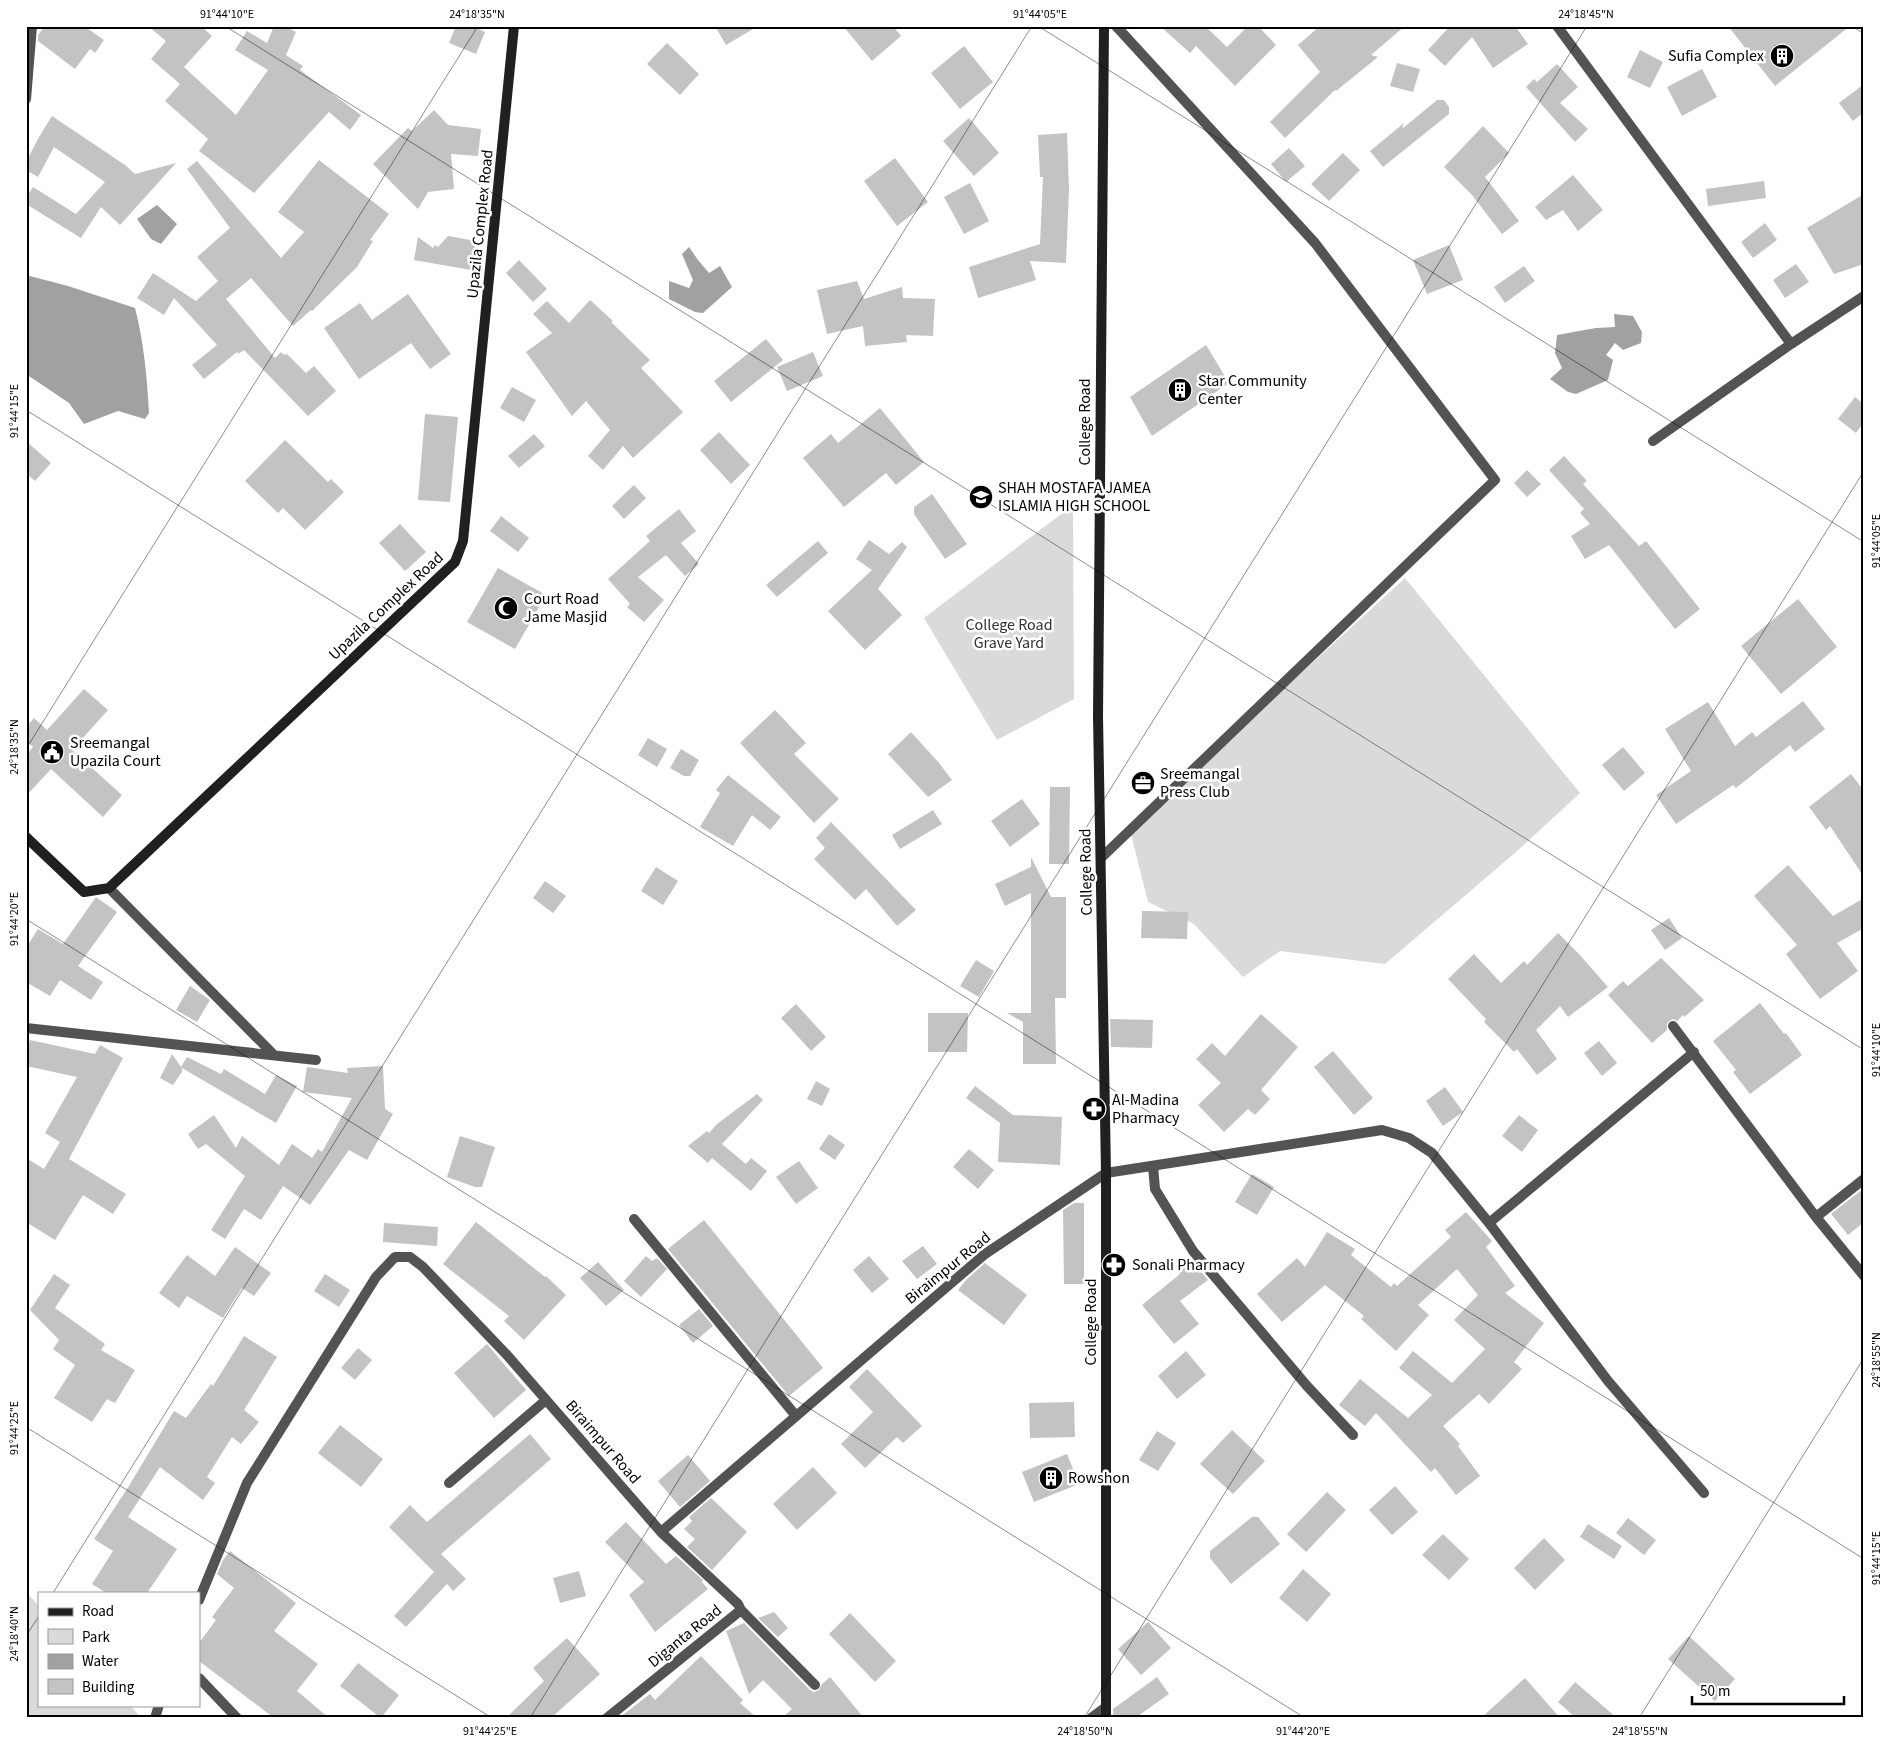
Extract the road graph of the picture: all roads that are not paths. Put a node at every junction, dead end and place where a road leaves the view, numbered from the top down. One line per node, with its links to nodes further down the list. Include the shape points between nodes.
1 (32, 26): 6 (street)
2 (514, 26): 12 (main road, Upazila Complex Road, via 463,541 455,562)
3 (1104, 26): 11 (main road, College Road, via 1098,716)
4 (1116, 26): 11 (street, via 1315,243 1495,480)
5 (1557, 26): 8 (street)
6 (26, 99)
7 (1864, 296): 8 (street)
8 (1791, 344): 9 (street)
9 (1653, 441)
10 (26, 837): 12 (main road, via 84,892)
11 (1101, 858): 19 (main road, College Road)
12 (109, 888): 16 (street)
13 (1673, 1026): 15 (street)
14 (26, 1028): 16 (street)
15 (1694, 1052): 21 (street); 23 (street)
16 (274, 1055): 17 (street)
17 (316, 1060)
18 (1153, 1166): 19 (street); 23 (street, via 1382,1130 1409,1138 1432,1153); 27 (street, via 1155,1189 1194,1251 1307,1386)
19 (1106, 1173): 26 (street, Biraimpur Road, via 985,1254); 36 (main road, College Road)
20 (1864, 1179): 21 (street)
21 (1816, 1217): 24 (street)
22 (634, 1218): 26 (street)
23 (1489, 1223): 29 (street, via 1608,1381)
24 (1864, 1276)
25 (546, 1400): 28 (street); 30 (street, Biraimpur Road); 31 (street, Biraimpur Road, via 423,1267 410,1257 394,1258 376,1278 247,1483)
26 (796, 1416): 30 (street, Biraimpur Road)
27 (1353, 1435)
28 (449, 1484)
29 (1704, 1493)
30 (661, 1532): 32 (street, Diganta Road)
31 (200, 1598)
32 (741, 1610): 34 (street); 39 (street, Diganta Road)
33 (200, 1679): 38 (street)
34 (815, 1685)
35 (159, 1706): 37 (street)
36 (1106, 1713): 40 (street)
37 (155, 1718)
38 (237, 1718)
39 (606, 1718)
40 (1090, 1718)

